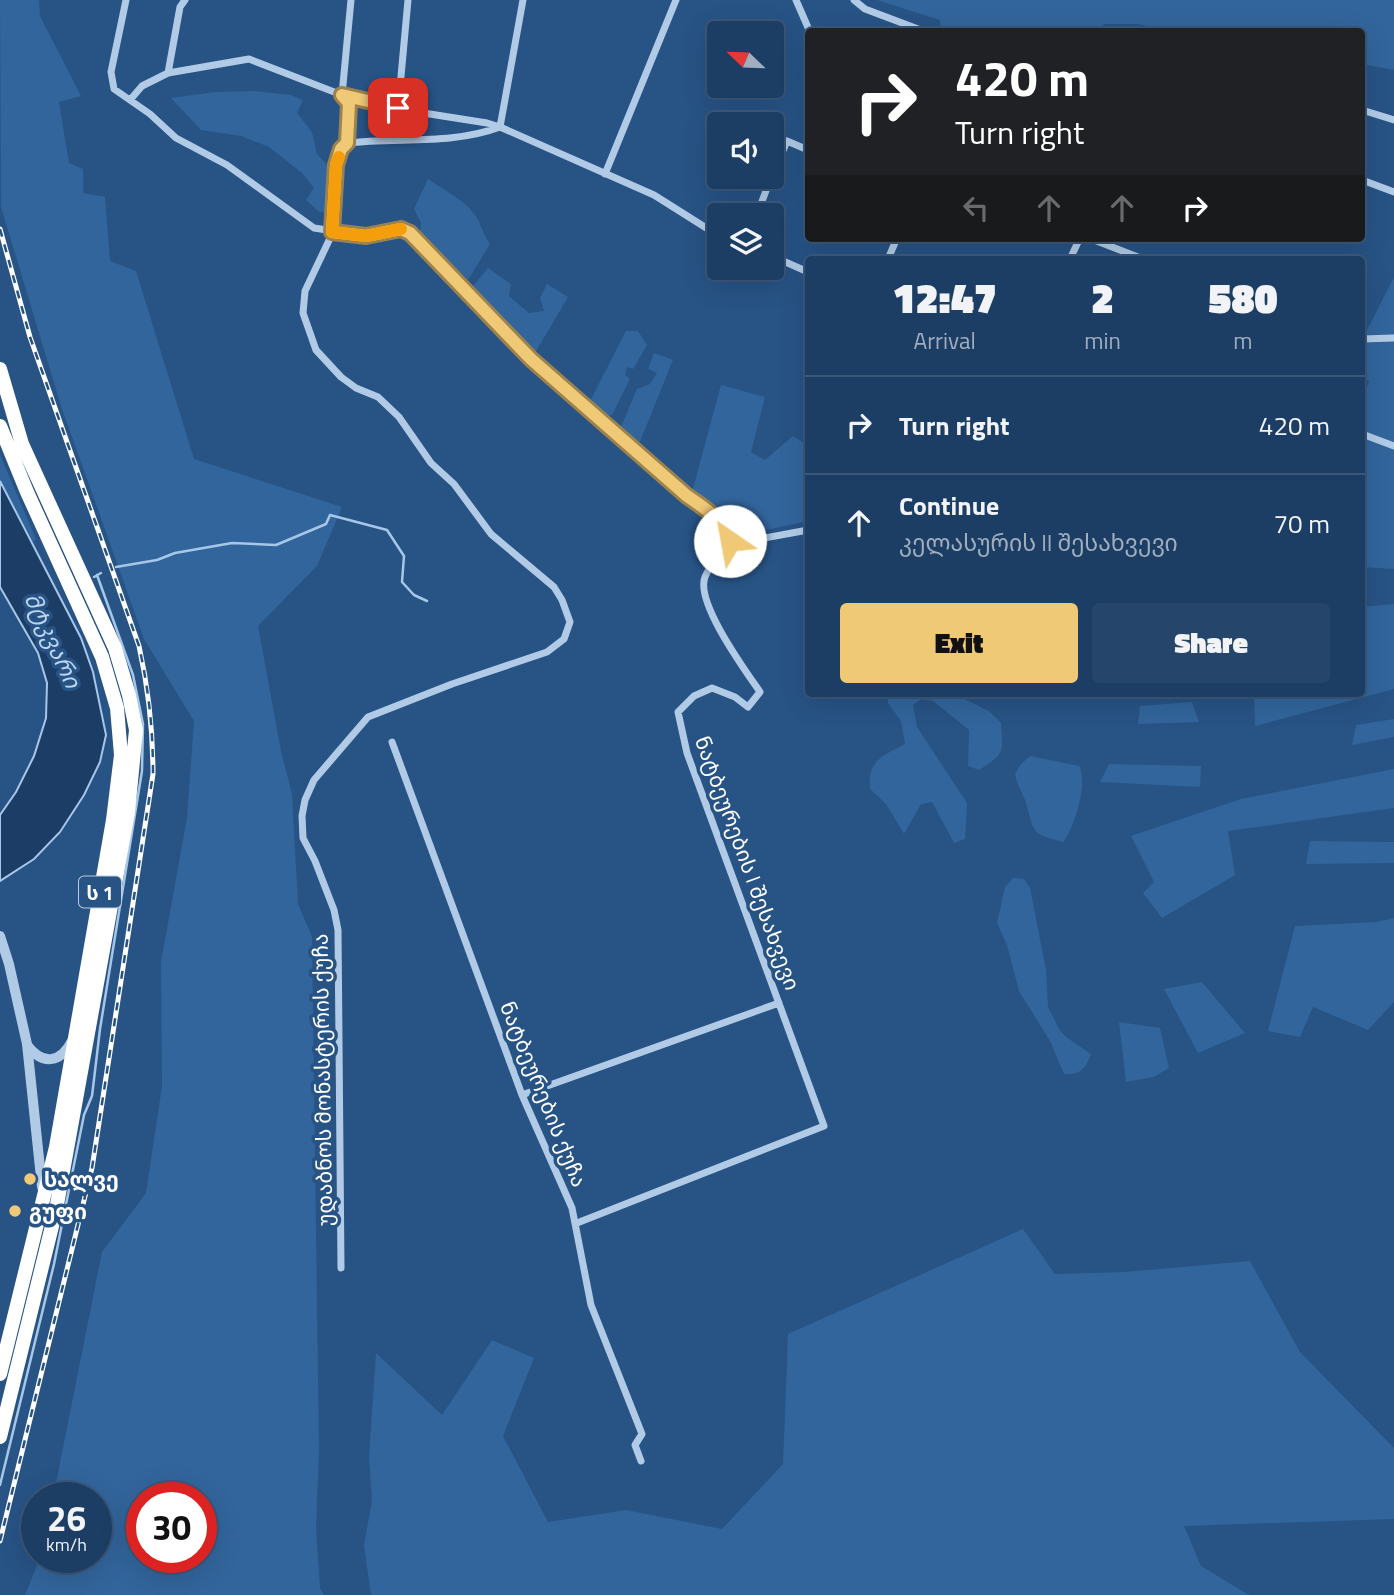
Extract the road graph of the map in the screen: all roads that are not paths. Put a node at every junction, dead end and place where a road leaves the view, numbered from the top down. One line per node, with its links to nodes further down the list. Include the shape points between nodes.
1 (126, 0): 13 (street, via 111,72 114,89)
2 (185, 0): 11 (street, via 180,6)
3 (351, 0): 12 (street)
4 (408, 0): 14 (street)
5 (523, 0): 17 (street)
6 (676, 0): 21 (street)
7 (796, 0): 9 (street)
8 (854, 0): 10 (street, via 864,9)
9 (808, 28)
10 (915, 28)
11 (168, 73): 12 (street, via 249,59); 13 (street, via 142,86)
12 (342, 95): 14 (street); 18 (street, via 349,103)
13 (130, 100): 25 (street, via 176,138 227,165 304,222)
14 (398, 108): 17 (street)
15 (1365, 111): 16 (street)
16 (1394, 120)
17 (500, 127): 18 (street, via 458,138); 21 (street)
18 (347, 143): 25 (street, via 336,165)
19 (784, 148): 20 (street, via 787,141)
20 (805, 149)
21 (605, 174): 24 (street, via 654,195)
22 (1365, 181): 23 (street)
23 (1394, 192)
24 (707, 228)
25 (332, 232): 37 (street, via 366,236 401,229 410,233 531,359 687,496 715,514); 46 (street, უდაბნოს მონასტერის ქუჩა, via 305,291 303,313 316,350 341,377 378,397 398,417 491,534 554,587 570,622 564,639 547,652 368,717 314,780 305,800 303,838 338,930)
26 (1099, 242): 27 (street)
27 (1135, 256)
28 (784, 261): 29 (street)
29 (805, 271)
30 (1365, 338): 31 (street)
31 (1394, 338)
32 (0, 369): 48 (highway, ს 1, via 22,444 116,648 136,730 128,812 56,1210)
33 (0, 426): 41 (highway, ს 1, via 102,657 119,721 121,755 113,820)
34 (1365, 435): 35 (street)
35 (1394, 446)
36 (805, 531): 37 (street)
37 (730, 541): 40 (street, ნატბეურების I შესახვევი, via 704,578 704,593 716,624 760,692 748,707 712,688 694,696 678,712 687,753)
38 (392, 742): 43 (street, ნატბეურების ქუჩა)
39 (0, 936): 42 (street)
40 (779, 1003): 43 (street); 45 (street, ნატბეურების I შესახვევი, via 824,1126)
41 (76, 1032): 42 (street, via 63,1055 51,1059 40,1057); 44 (highway, ს 1)
42 (27, 1044): 44 (street)
43 (523, 1096): 45 (street, ნატბეურების ქუჩა)
44 (43, 1201): 47 (highway, ს 1)
45 (577, 1223): 49 (street, ნატბეურების ქუჩა, via 591,1305 642,1434 635,1445)
46 (341, 1268)
47 (0, 1374)
48 (0, 1437)
49 (641, 1461)

